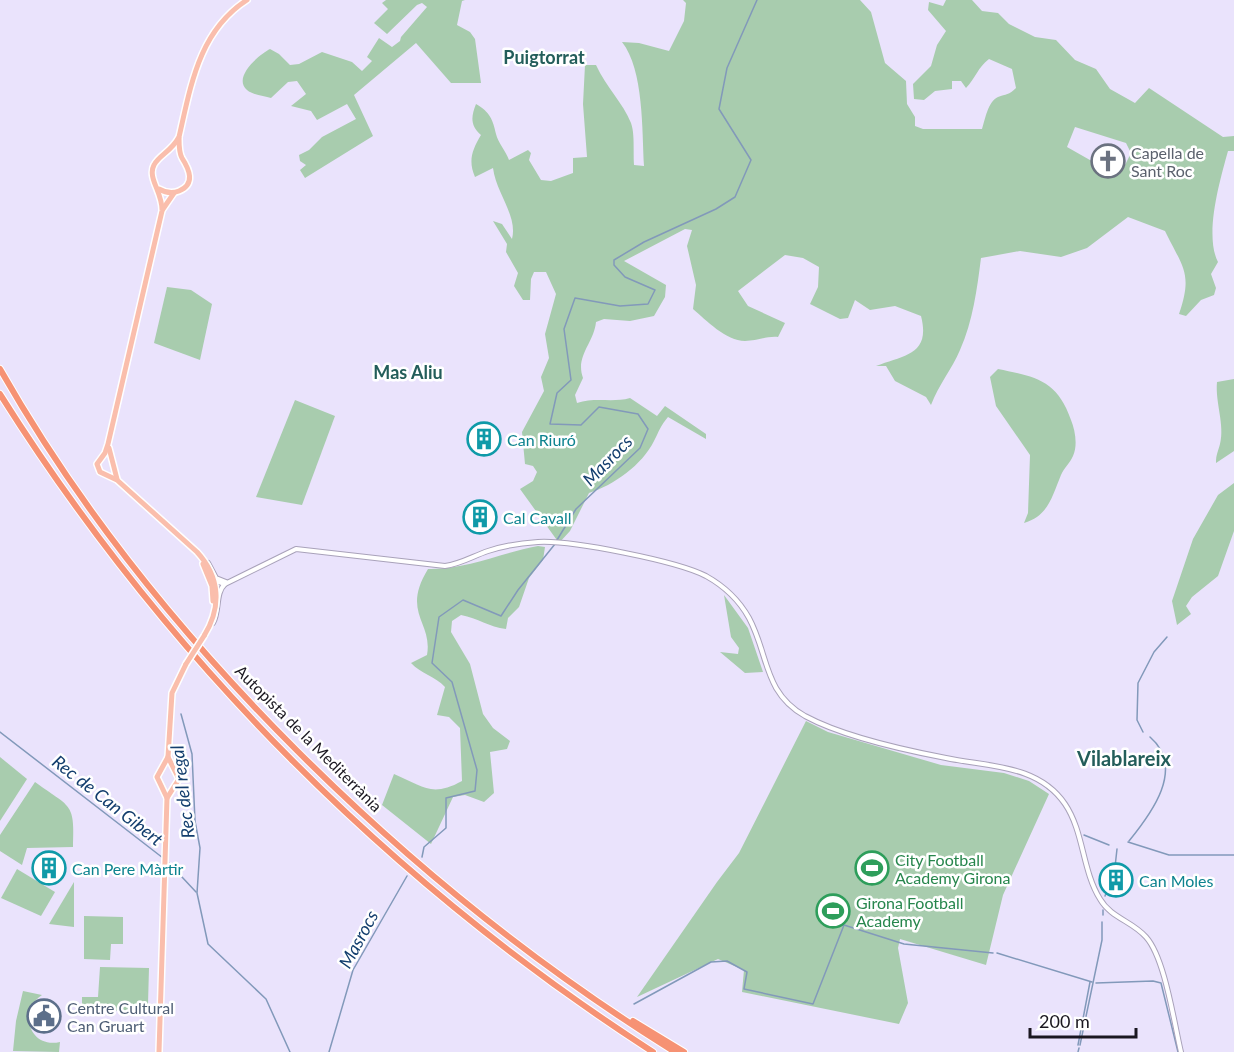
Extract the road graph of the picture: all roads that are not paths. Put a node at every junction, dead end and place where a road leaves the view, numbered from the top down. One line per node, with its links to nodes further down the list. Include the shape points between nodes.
1 (247, 0): 2 (main road, via 222,20 202,50)
2 (179, 137): 3 (main road); 4 (main road)
3 (166, 155): 4 (main road); 5 (main road, via 152,169 153,181)
4 (182, 158): 6 (main road, via 188,164 190,177 183,189)
5 (159, 189): 6 (main road); 7 (main road)
6 (174, 193): 7 (main road)
7 (162, 211): 10 (main road)
8 (0, 369): 29 (highway, Autopista de la Mediterrània, via 57,461 128,557 270,722 422,865 502,931)
9 (0, 394): 31 (highway, Autopista de la Mediterrània, via 65,491 130,577 205,668 282,750 377,841 473,923)
10 (108, 444): 11 (main road); 12 (main road)
11 (103, 458): 12 (main road); 14 (main road, via 97,469)
12 (112, 460): 13 (main road)
13 (113, 469): 14 (main road); 15 (main road)
14 (106, 474): 15 (main road)
15 (117, 480): 16 (main road)
16 (190, 546): 17 (main road); 18 (main road)
17 (200, 555): 19 (main road); 20 (street, via 216,578)
18 (201, 562): 19 (street); 22 (main road, via 213,597)
19 (215, 582): 20 (street); 21 (main road)
20 (228, 583): 21 (street, via 220,590); 34 (street, via 296,549 445,566 500,548 539,542 599,549 698,572 718,583 736,600 748,616 775,688 791,706 816,722 945,758 1016,770 1041,781 1059,796 1072,817 1102,903 1114,916 1142,932 1154,948)
21 (212, 624): 22 (main road)
22 (206, 634): 23 (main road, bridge, via 172,693)
23 (168, 757): 24 (main road); 25 (main road)
24 (164, 767): 25 (main road); 26 (main road, via 157,774)
25 (175, 769): 27 (main road, via 179,778)
26 (161, 786): 27 (main road); 28 (main road)
27 (172, 787): 28 (main road)
28 (167, 798): 30 (main road)
29 (618, 1015): 32 (highway, Autopista de la Mediterrània); 33 (highway)
30 (159, 1052)
31 (653, 1052)
32 (675, 1052)
33 (684, 1052)
34 (1181, 1052)

